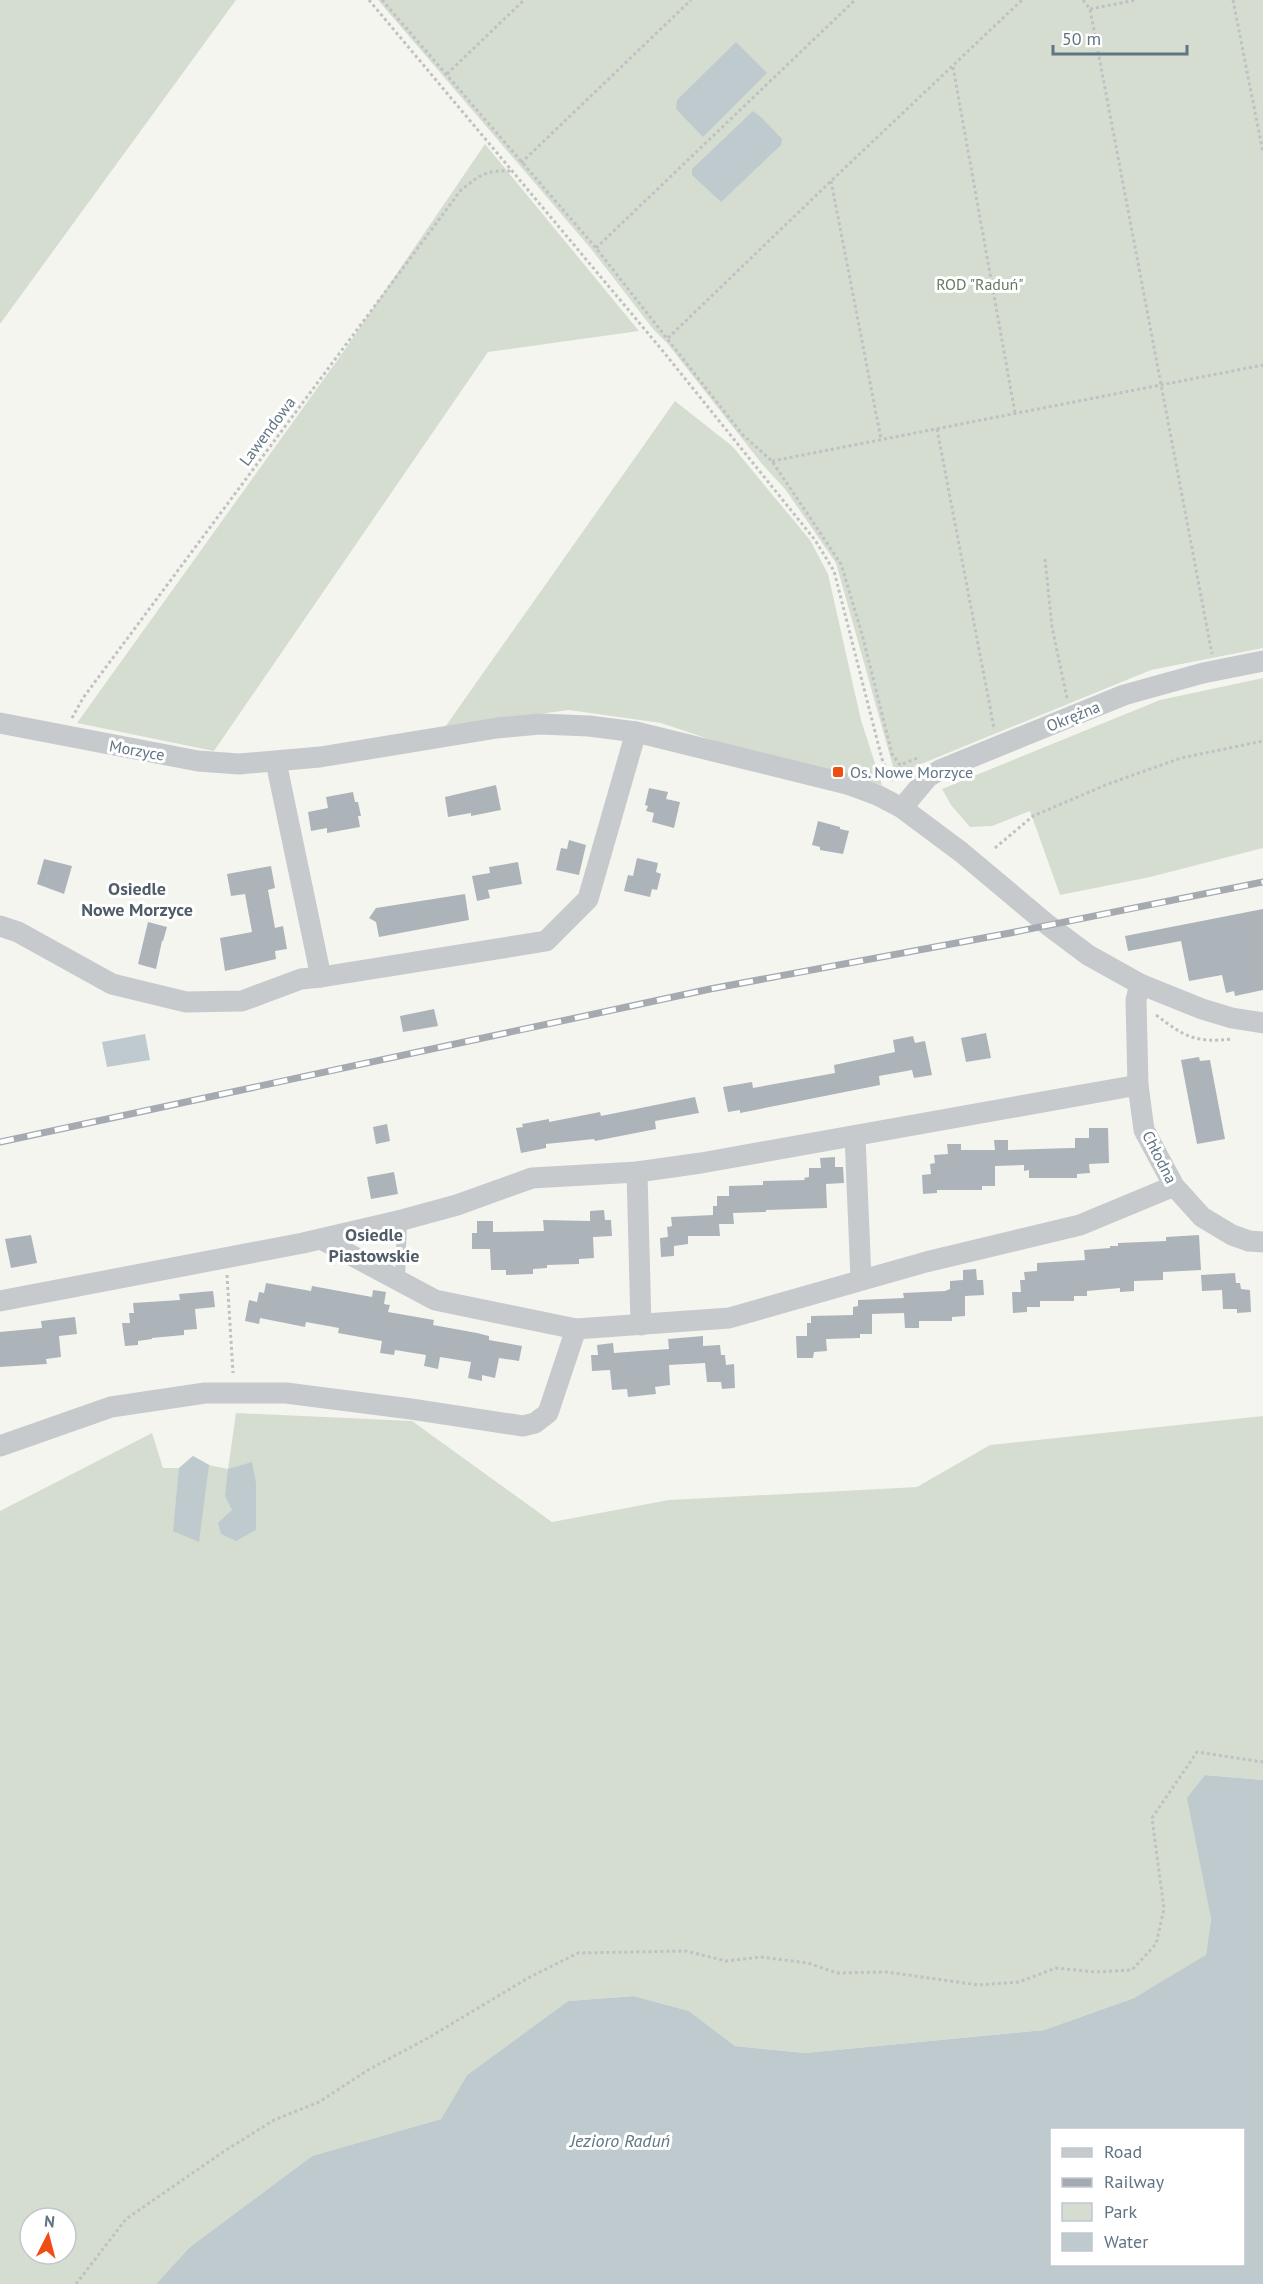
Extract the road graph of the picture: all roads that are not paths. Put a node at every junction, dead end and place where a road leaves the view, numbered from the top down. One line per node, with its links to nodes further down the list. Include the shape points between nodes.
1 (1263, 662): 5 (street, Okrężna, via 1203,673 1113,699 940,770 928,777)
2 (0, 723): 4 (street, Morzyce, via 198,761)
3 (636, 732): 4 (street, Morzyce, via 590,726 507,727); 5 (street, Morzyce, via 847,784); 7 (street, via 588,899 546,941)
4 (276, 762): 7 (street)
5 (902, 808): 8 (street, Morzyce, via 1088,956)
6 (0, 926): 7 (street, via 112,984 186,1002 242,1001 301,979)
7 (321, 977)
8 (1140, 984): 9 (street, Morzyce, via 1202,1009); 10 (street, Chłodna, via 1136,1000)
9 (1263, 1023)
10 (1138, 1085): 11 (street); 13 (street, Chłodna, via 1144,1130)
11 (855, 1136): 12 (street); 17 (street)
12 (637, 1172): 14 (street, via 532,1178); 20 (street)
13 (1174, 1186): 16 (street, Chłodna, via 1202,1217 1233,1235); 17 (street, via 1080,1225)
14 (402, 1220): 15 (street); 18 (lane)
15 (321, 1239): 18 (street); 19 (street)
16 (1263, 1242)
17 (861, 1280): 20 (street, via 729,1318)
18 (400, 1281): 21 (street, via 435,1300)
19 (0, 1301)
20 (640, 1325): 21 (street)
21 (576, 1329): 22 (street, via 548,1413 523,1426 286,1393 205,1393 111,1407)
22 (0, 1446)

